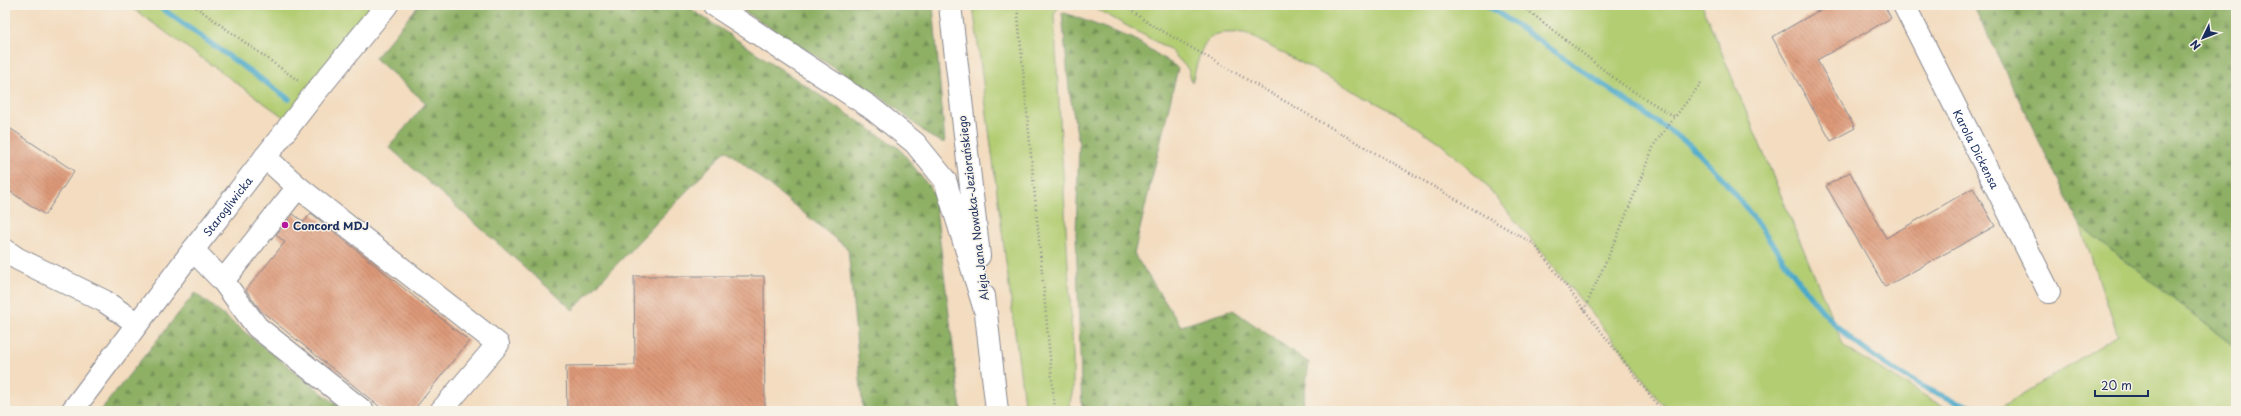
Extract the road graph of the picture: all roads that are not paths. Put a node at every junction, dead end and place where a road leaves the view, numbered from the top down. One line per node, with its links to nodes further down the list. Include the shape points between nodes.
1 (387, 5): 5 (street, Starogliwicka)
2 (714, 5): 11 (street, via 870,107 915,143 945,180)
3 (950, 5): 11 (street, Aleja Jana Nowaka-Jeziorańskiego)
4 (1904, 5): 10 (street, Karola Dickensa)
5 (265, 157): 6 (street); 8 (street, Starogliwicka)
6 (298, 187): 9 (street); 15 (street, via 498,344)
7 (5, 250): 12 (street, via 18,259 104,300)
8 (193, 250): 9 (street); 13 (street, Starogliwicka)
9 (223, 281): 14 (street, via 257,327)
10 (2049, 292)
11 (985, 310): 16 (street, Aleja Jana Nowaka-Jeziorańskiego)
12 (129, 318)
13 (72, 411)
14 (363, 411)
15 (441, 411)
16 (997, 411)

